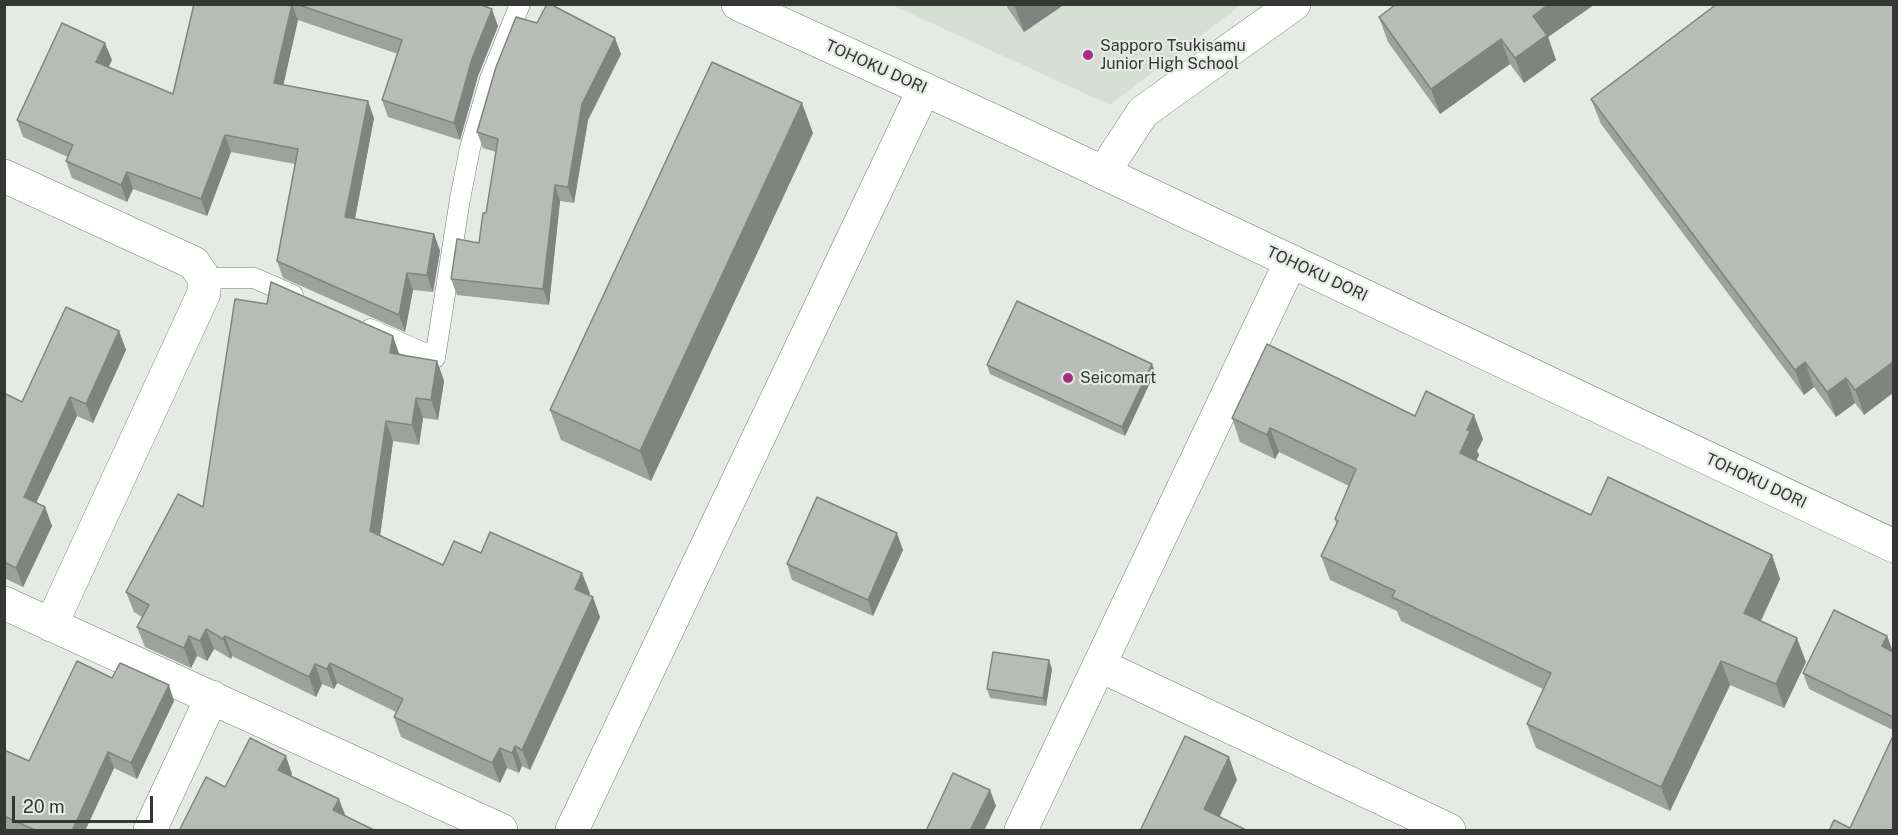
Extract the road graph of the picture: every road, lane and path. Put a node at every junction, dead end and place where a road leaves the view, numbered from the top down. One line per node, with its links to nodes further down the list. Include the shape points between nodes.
1 (520, 4): 10 (lane, via 490,79 470,148 435,358)
2 (738, 4): 4 (street, TOHOKU DORI)
3 (1294, 4): 5 (street, via 1143,112)
4 (924, 89): 5 (street, TOHOKU DORI); 18 (street)
5 (1103, 172): 7 (street, TOHOKU DORI)
6 (4, 176): 8 (street, via 194,264)
7 (1290, 261): 11 (street, TOHOKU DORI); 14 (street)
8 (204, 278): 9 (lane, via 254,278); 13 (street, via 204,293)
9 (307, 301)
10 (350, 320)
11 (1893, 546)
12 (4, 603): 13 (street)
13 (51, 625): 15 (street)
14 (1099, 665): 19 (street); 20 (street)
15 (212, 697): 16 (street); 17 (street)
16 (150, 831)
17 (501, 831)
18 (572, 831)
19 (1021, 831)
20 (1449, 831)

